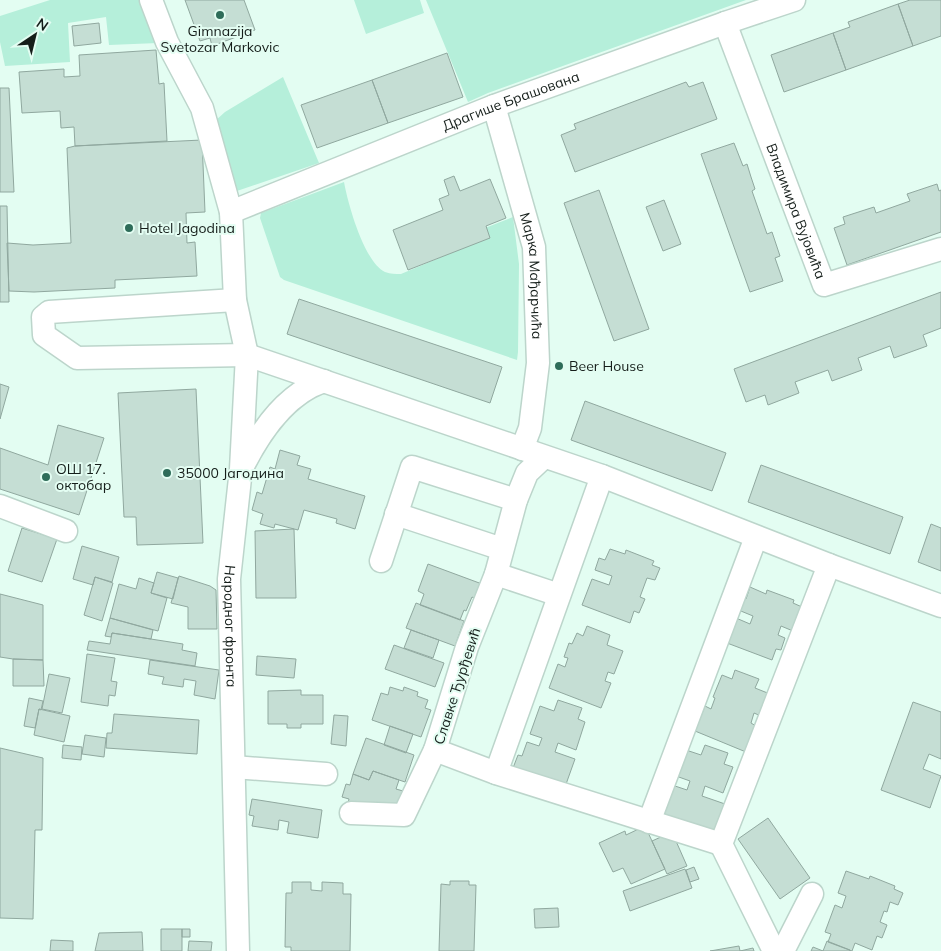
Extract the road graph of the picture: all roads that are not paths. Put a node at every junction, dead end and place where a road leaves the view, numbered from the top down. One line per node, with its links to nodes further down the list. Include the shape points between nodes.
1 (150, 0): 5 (street, Народног фронта, via 167,42 202,108)
2 (794, 0): 3 (street, Драгише Брашована)
3 (725, 23): 4 (street, Драгише Брашована); 6 (street, Владимира Вујовића, via 824,285)
4 (494, 106): 5 (street, Драгише Брашована); 10 (street, Марка Мађарчића, via 534,247 538,363 530,428)
5 (231, 212): 7 (street, Народног фронта)
6 (941, 249)
7 (236, 300): 8 (street, Народног фронта); 8 (street, via 49,312 43,317 44,335 77,358)
8 (247, 355): 9 (street); 12 (street, Народног фронта)
9 (324, 381): 10 (street); 12 (street, via 303,391 282,409 251,449)
10 (522, 449): 11 (street)
11 (544, 457): 13 (street); 14 (street, Славке Ђурђевић, via 527,473)
12 (241, 469): 26 (street, Народног фронта, via 229,579)
13 (602, 476): 18 (street); 23 (street)
14 (516, 500): 16 (street, via 412,467); 19 (street, Славке Ђурђевић)
15 (0, 506): 17 (street)
16 (396, 514): 19 (street); 20 (street)
17 (66, 531)
18 (756, 537): 21 (street); 30 (street)
19 (502, 549): 22 (street, Славке Ђурђевић)
20 (381, 561)
21 (829, 565): 24 (street); 31 (street)
22 (496, 574): 23 (street); 25 (street, Славке Ђурђевић, via 467,647)
23 (559, 595): 28 (street)
24 (941, 606)
25 (436, 750): 28 (street, Славке Ђурђевић); 29 (street, via 404,815)
26 (234, 767): 27 (street); 33 (street, Народног фронта)
27 (326, 774)
28 (496, 774): 30 (street, Славке Ђурђевић)
29 (351, 813)
30 (649, 822): 31 (street, Славке Ђурђевић)
31 (721, 844): 34 (street)
32 (812, 894): 35 (street)
33 (238, 951)
34 (774, 951)
35 (783, 951)

